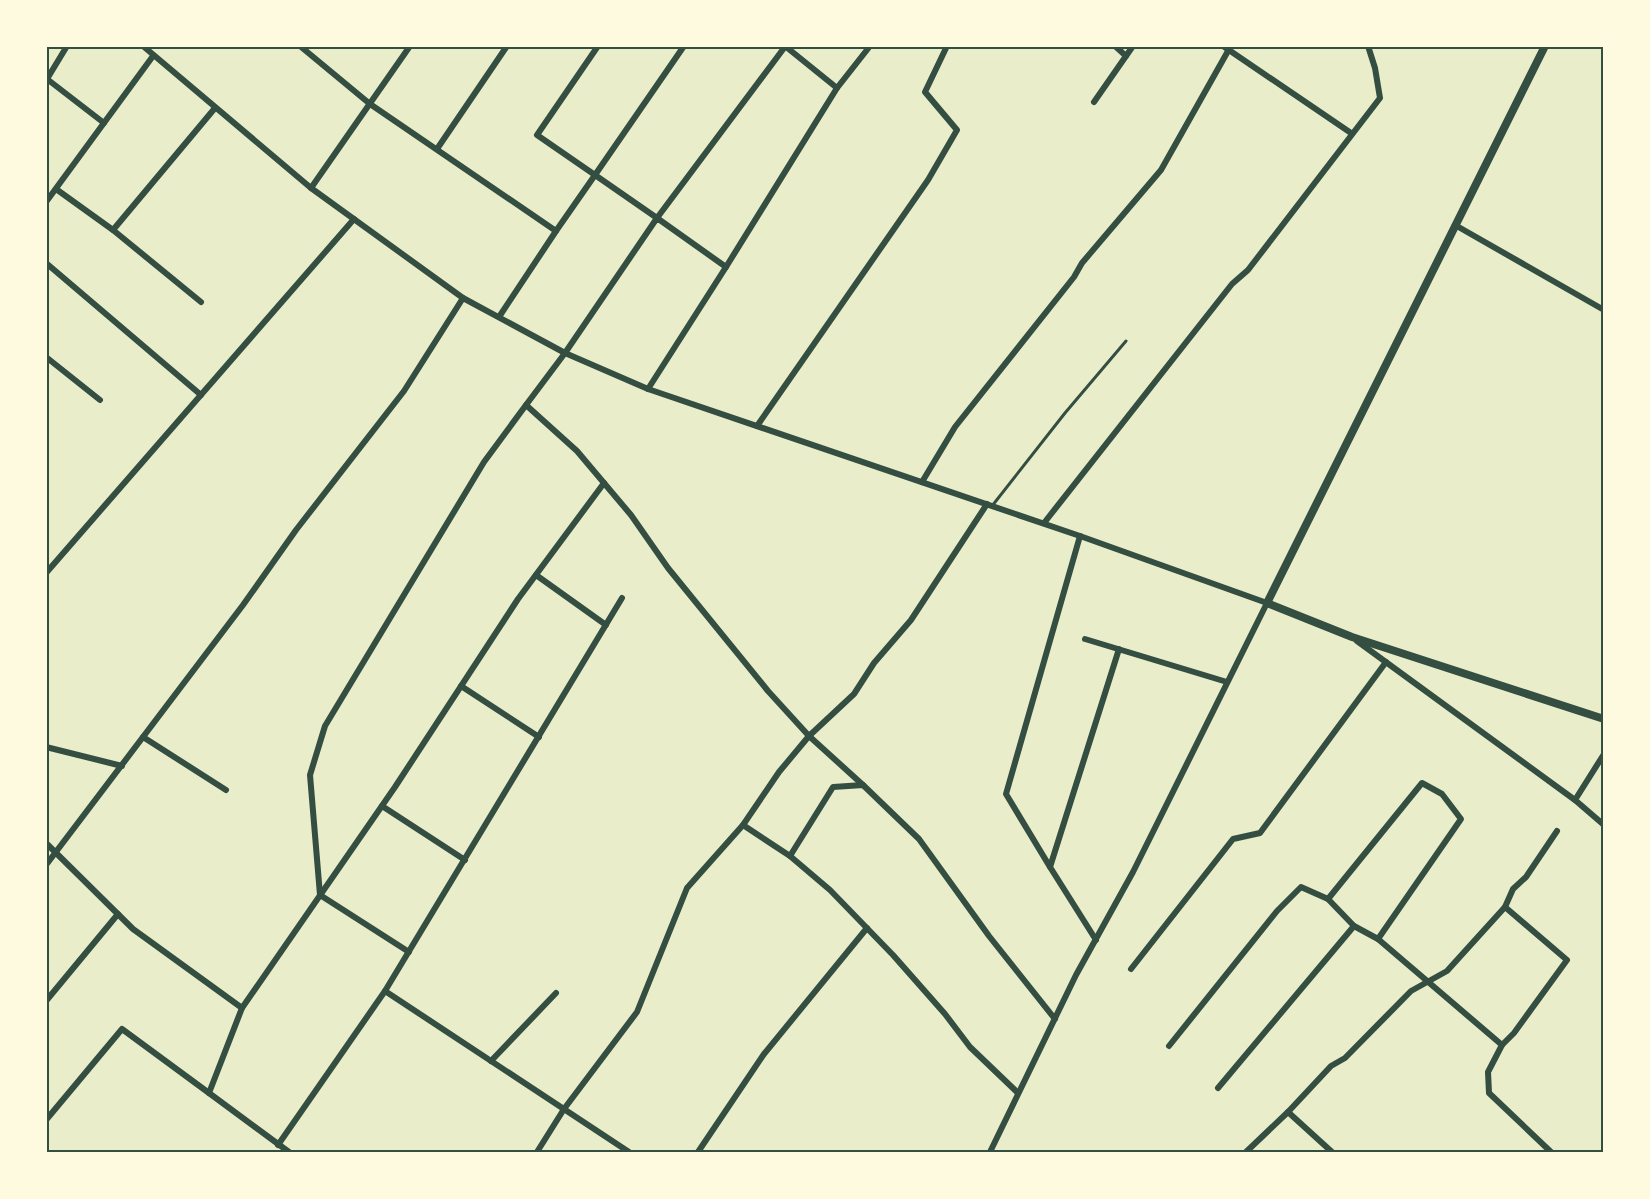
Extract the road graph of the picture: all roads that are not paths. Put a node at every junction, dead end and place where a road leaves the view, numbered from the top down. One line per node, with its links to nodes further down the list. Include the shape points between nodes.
1 (67, 46): 22 (street, via 47,79)
2 (142, 46): 16 (street)
3 (300, 46): 20 (street)
4 (410, 46): 20 (street)
5 (507, 46): 24 (street)
6 (598, 46): 25 (street, via 537,135)
7 (684, 46): 25 (street)
8 (870, 46): 18 (street)
9 (947, 46): 47 (street, via 925,92 957,130 928,180)
10 (1115, 46): 17 (street)
11 (1133, 46): 17 (street)
12 (1368, 46): 23 (street, via 1380,98)
13 (1545, 46): 31 (street)
14 (784, 47): 18 (street); 29 (street)
15 (1225, 49): 23 (street); 48 (street, via 1161,170 1082,262 955,427)
16 (153, 56): 21 (street); 22 (street)
17 (1126, 56): 19 (street)
18 (837, 88): 35 (street)
19 (1094, 102)
20 (370, 104): 24 (street); 26 (street)
21 (215, 108): 26 (street); 32 (street)
22 (104, 123): 27 (street)
23 (1351, 133): 51 (street, via 1248,270 1232,284)
24 (436, 149): 33 (street)
25 (596, 175): 29 (street); 33 (street)
26 (311, 188): 30 (street)
27 (56, 189): 28 (street); 32 (street)
28 (46, 202)
29 (657, 218): 35 (street); 41 (street)
30 (354, 219): 36 (street); 44 (street)
31 (1455, 225): 38 (street); 56 (street)
32 (113, 230): 37 (street)
33 (556, 231): 39 (street)
34 (46, 263): 44 (street)
35 (726, 267): 43 (street)
36 (463, 298): 39 (street); 67 (street, via 404,392 296,530)
37 (201, 302)
38 (1604, 310)
39 (499, 317): 41 (street)
40 (1126, 341): 50 (lane)
41 (565, 353): 43 (street); 46 (street)
42 (46, 357): 45 (street)
43 (648, 389): 47 (street)
44 (201, 395): 53 (street)
45 (100, 400)
46 (526, 405): 49 (street, via 577,451); 84 (street, via 484,462 324,726 310,775)
47 (757, 426): 48 (street)
48 (922, 482): 50 (street)
49 (604, 483): 54 (street); 65 (street, via 668,568)
50 (990, 505): 51 (street); 65 (street, via 911,620 874,663 854,694)
51 (1044, 523): 52 (street)
52 (1080, 536): 56 (street); 83 (street, via 1006,795)
53 (46, 573)
54 (536, 575): 57 (street); 63 (street)
55 (622, 598): 57 (street)
56 (1267, 603): 58 (street); 62 (street)
57 (606, 625): 66 (street)
58 (1352, 637): 61 (street); 64 (street)
59 (1085, 639): 60 (street)
60 (1119, 649): 62 (street); 83 (street)
61 (1386, 662): 73 (street); 93 (street, via 1260,832 1233,839)
62 (1227, 682): 91 (street)
63 (461, 686): 66 (street); 74 (street)
64 (1604, 719)
65 (809, 736): 71 (street); 75 (street)
66 (539, 737): 81 (street)
67 (143, 738): 70 (street); 72 (street)
68 (46, 747): 70 (street)
69 (1604, 754): 73 (street)
70 (122, 766): 79 (street)
71 (863, 785): 80 (street, via 833,787); 99 (street, via 919,839)
72 (226, 790)
73 (1575, 800): 76 (street)
74 (382, 806): 81 (street); 84 (street)
75 (743, 825): 80 (street); 106 (street, via 687,888 637,1012)
76 (1604, 825)
77 (1557, 831): 86 (street)
78 (46, 843): 79 (street)
79 (57, 853): 82 (street); 87 (street)
80 (790, 856): 89 (street)
81 (465, 860): 92 (street)
82 (46, 865)
83 (1050, 867): 91 (street)
84 (320, 895): 92 (street); 98 (street)
85 (1328, 899): 88 (street); 90 (street, via 1422,783 1442,794 1461,819); 101 (street, via 1301,887 1297,889)
86 (1505, 907): 94 (street, via 1448,972); 100 (street, via 1567,960)
87 (118, 914): 97 (street); 98 (street)
88 (1354, 926): 90 (street); 103 (street)
89 (867, 928): 105 (street, via 970,1047); 113 (street, via 764,1054)
90 (1378, 939): 94 (street)
91 (1096, 940): 99 (street)
92 (409, 952): 95 (street)
93 (1131, 969)
94 (1428, 982): 100 (street); 107 (street, via 1411,991)
95 (385, 991): 102 (street); 109 (street)
96 (556, 993): 102 (street)
97 (46, 1001)
98 (242, 1008): 104 (street)
99 (1055, 1019): 105 (street)
100 (1502, 1045): 117 (street, via 1488,1072 1489,1093)
101 (1169, 1046)
102 (491, 1061): 106 (street)
103 (1218, 1088)
104 (209, 1093): 108 (street, via 122,1029); 109 (street)
105 (1018, 1093): 114 (street)
106 (564, 1109): 111 (street); 112 (street)
107 (1288, 1112): 115 (street); 116 (street)
108 (46, 1120)
109 (278, 1145): 110 (street)
110 (289, 1152)
111 (537, 1152)
112 (629, 1152)
113 (698, 1152)
114 (990, 1152)
115 (1246, 1152)
116 (1332, 1152)
117 (1551, 1152)

